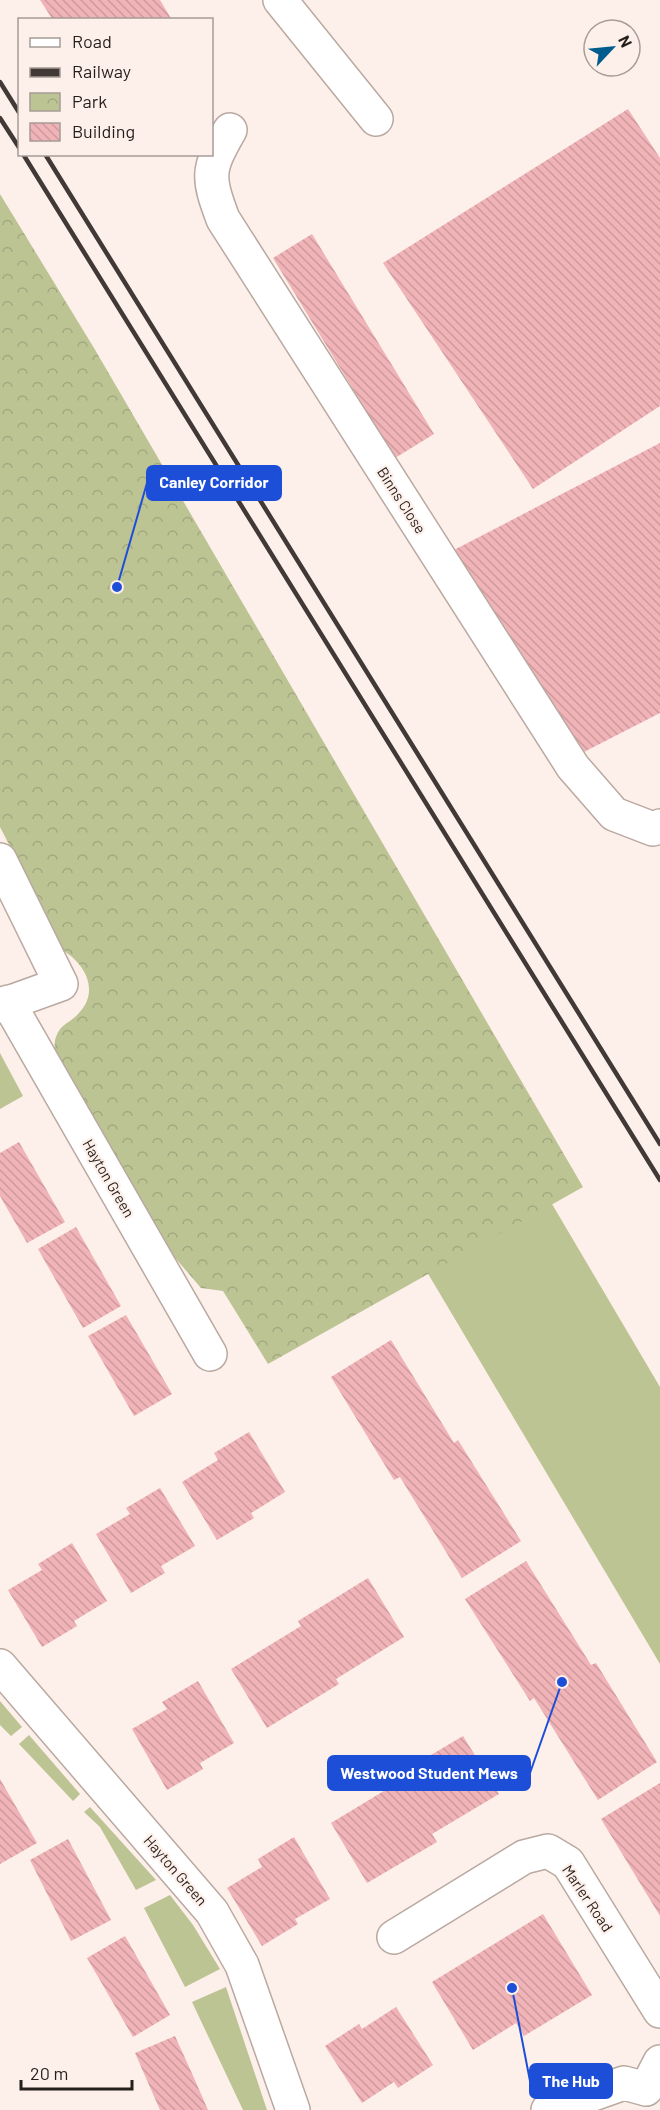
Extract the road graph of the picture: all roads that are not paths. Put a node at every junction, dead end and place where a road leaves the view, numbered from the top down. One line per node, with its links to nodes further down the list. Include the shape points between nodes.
1 (280, 0): 2 (street)
2 (376, 119)
3 (230, 130): 4 (street, Binns Close, via 213,160 210,185 223,219 573,767 614,814 653,829)
4 (660, 826)
5 (0, 860): 6 (street, via 61,984)
6 (4, 1004): 7 (street, Hayton Green)
7 (210, 1354)
8 (0, 1666): 12 (street, Hayton Green, via 212,1912 242,1965)
9 (394, 1937): 10 (street, Marler Road, via 524,1857 548,1851 568,1863)
10 (660, 2011)
11 (654, 2087): 13 (street, via 624,2083)
12 (293, 2110)
13 (548, 2110)

